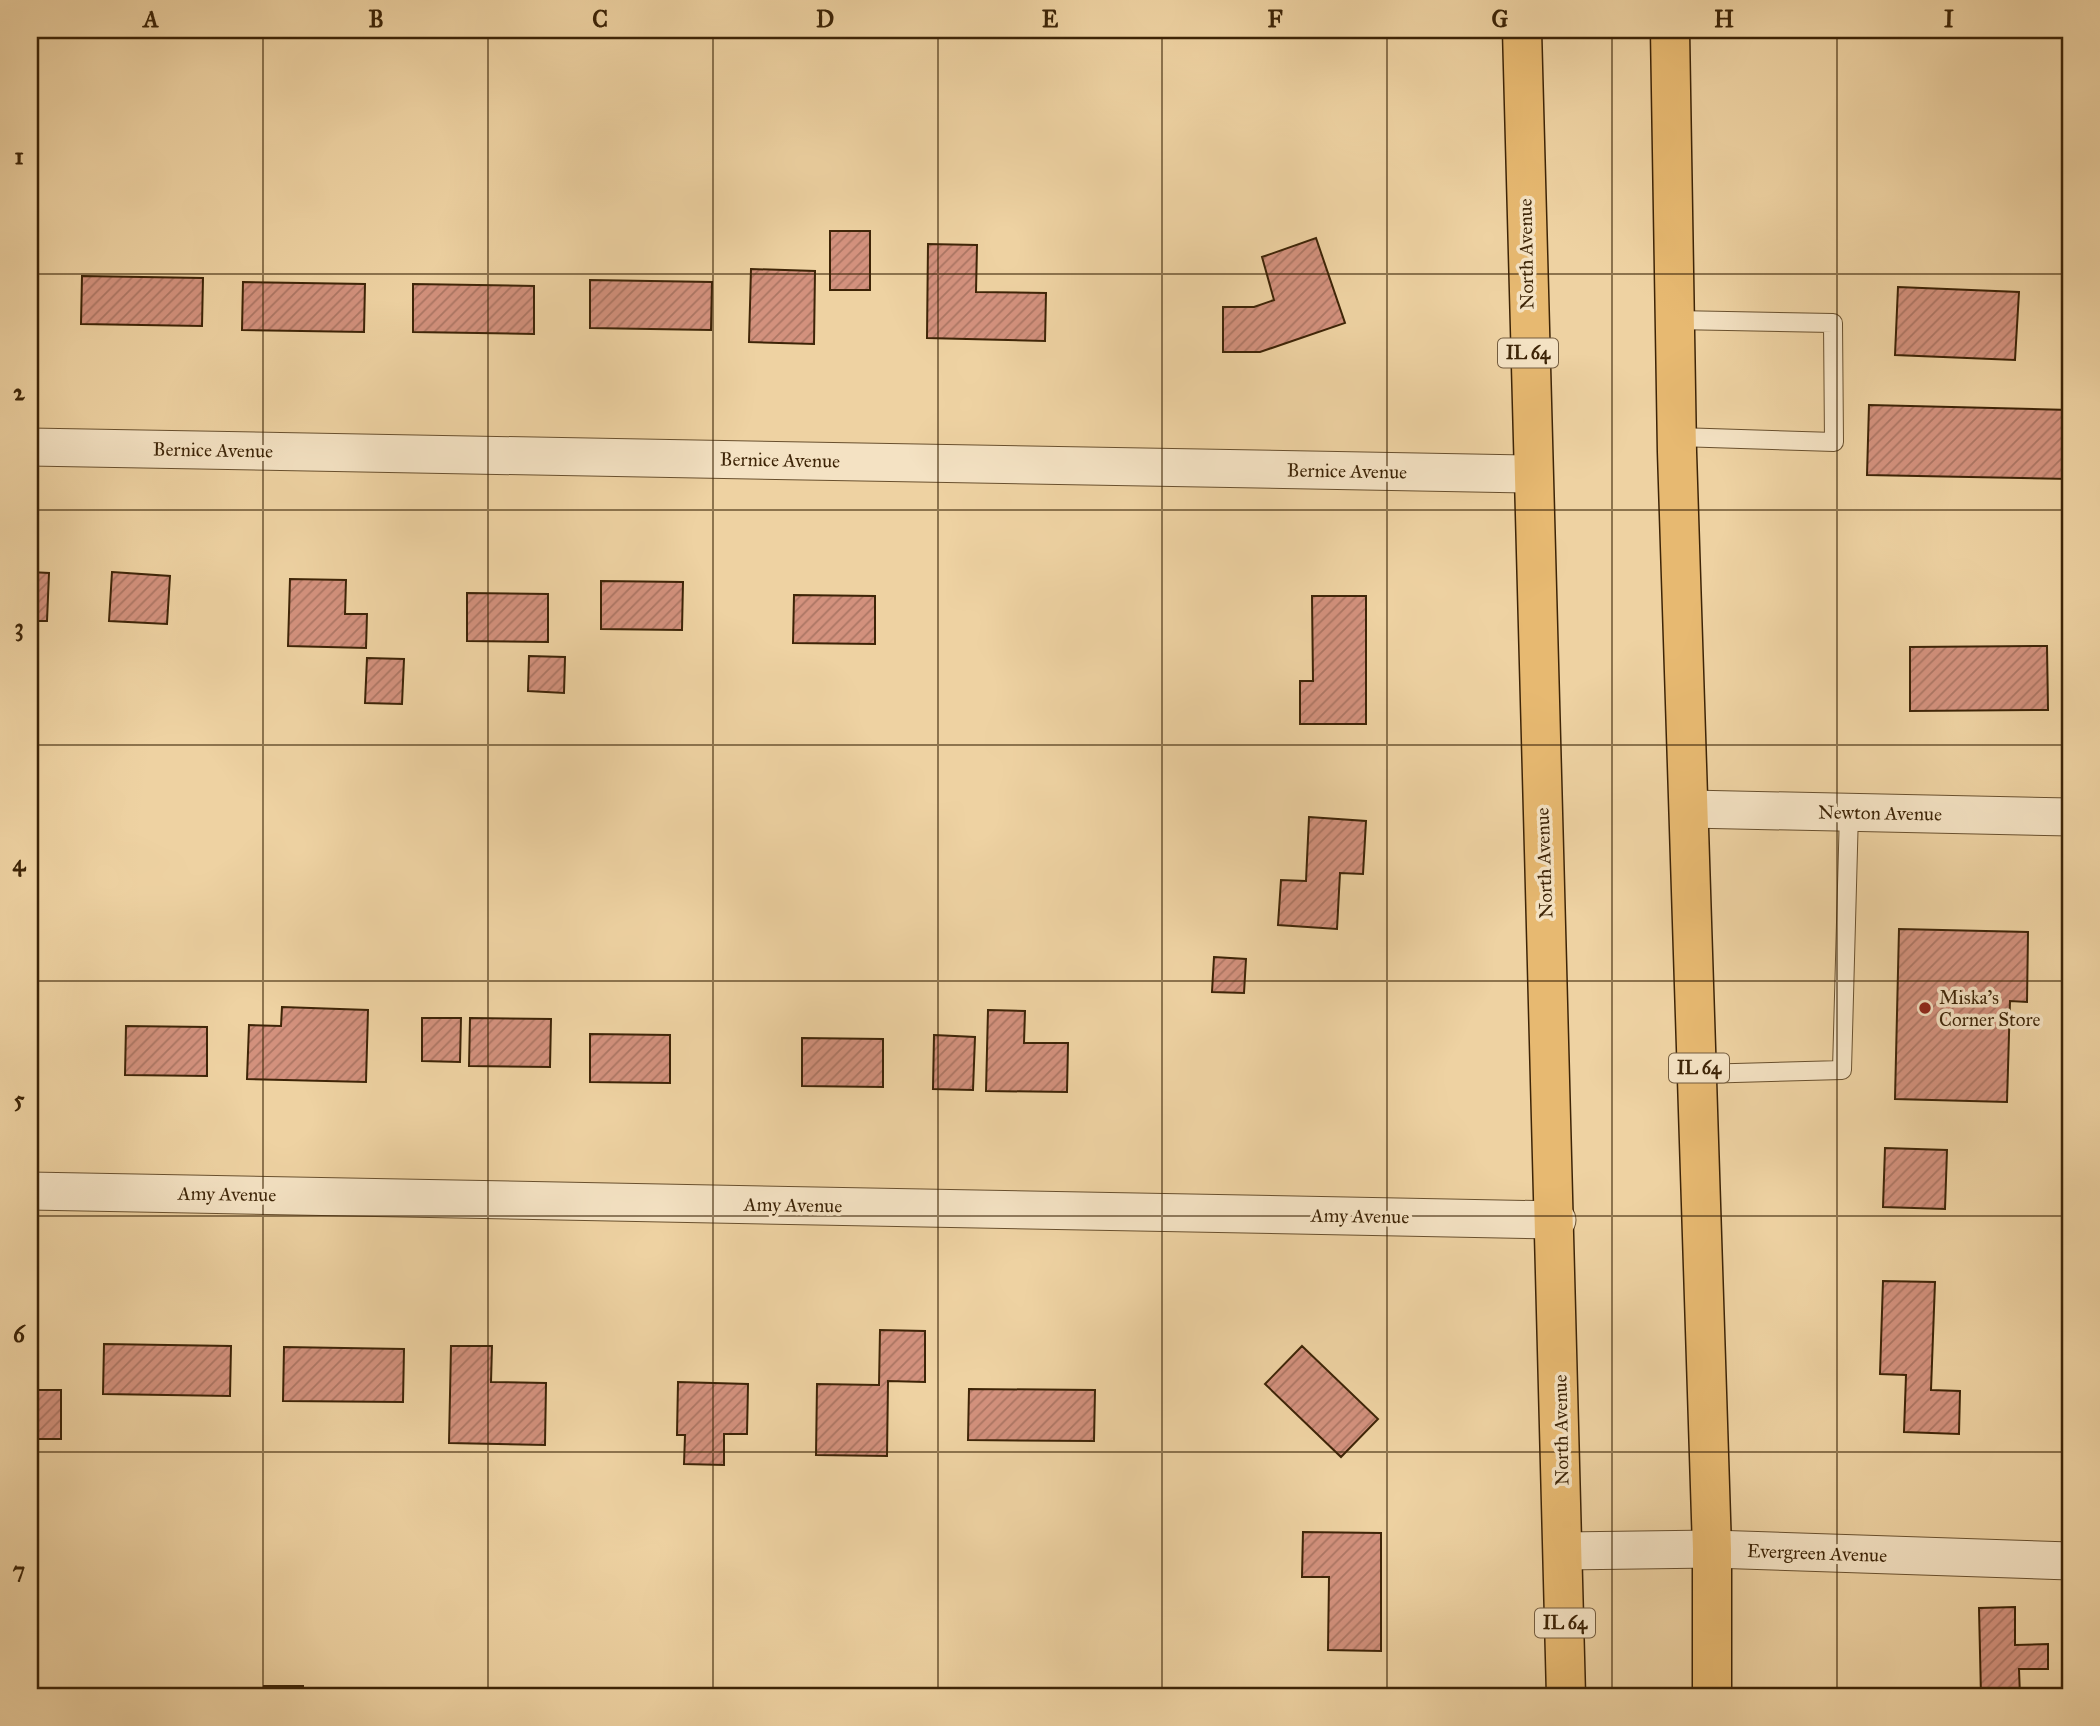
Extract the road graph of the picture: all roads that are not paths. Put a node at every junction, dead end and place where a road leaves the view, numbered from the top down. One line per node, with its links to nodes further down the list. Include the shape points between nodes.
1 (1522, 30): 6 (main road, North Avenue / IL 64)
2 (1670, 30): 3 (main road, IL 64)
3 (1675, 320): 4 (main road, IL 64); 4 (lane, via 1833,323 1834,442)
4 (1678, 437): 7 (main road, IL 64)
5 (30, 447): 6 (street, Bernice Avenue)
6 (1530, 474): 12 (main road, North Avenue / IL 64)
7 (1690, 809): 8 (street, Newton Avenue); 10 (main road, IL 64)
8 (1849, 813): 9 (street, Newton Avenue); 10 (lane, via 1842,1070)
9 (2070, 817)
10 (1699, 1074): 13 (main road, IL 64)
11 (30, 1191): 12 (street, Amy Avenue)
12 (1557, 1220): 14 (main road, North Avenue / IL 64)
13 (1712, 1549): 14 (street, Evergreen Avenue); 15 (street, Evergreen Avenue); 17 (main road, IL 64)
14 (1564, 1551): 16 (main road, North Avenue / IL 64)
15 (2070, 1561)
16 (1566, 1696)
17 (1712, 1696)

